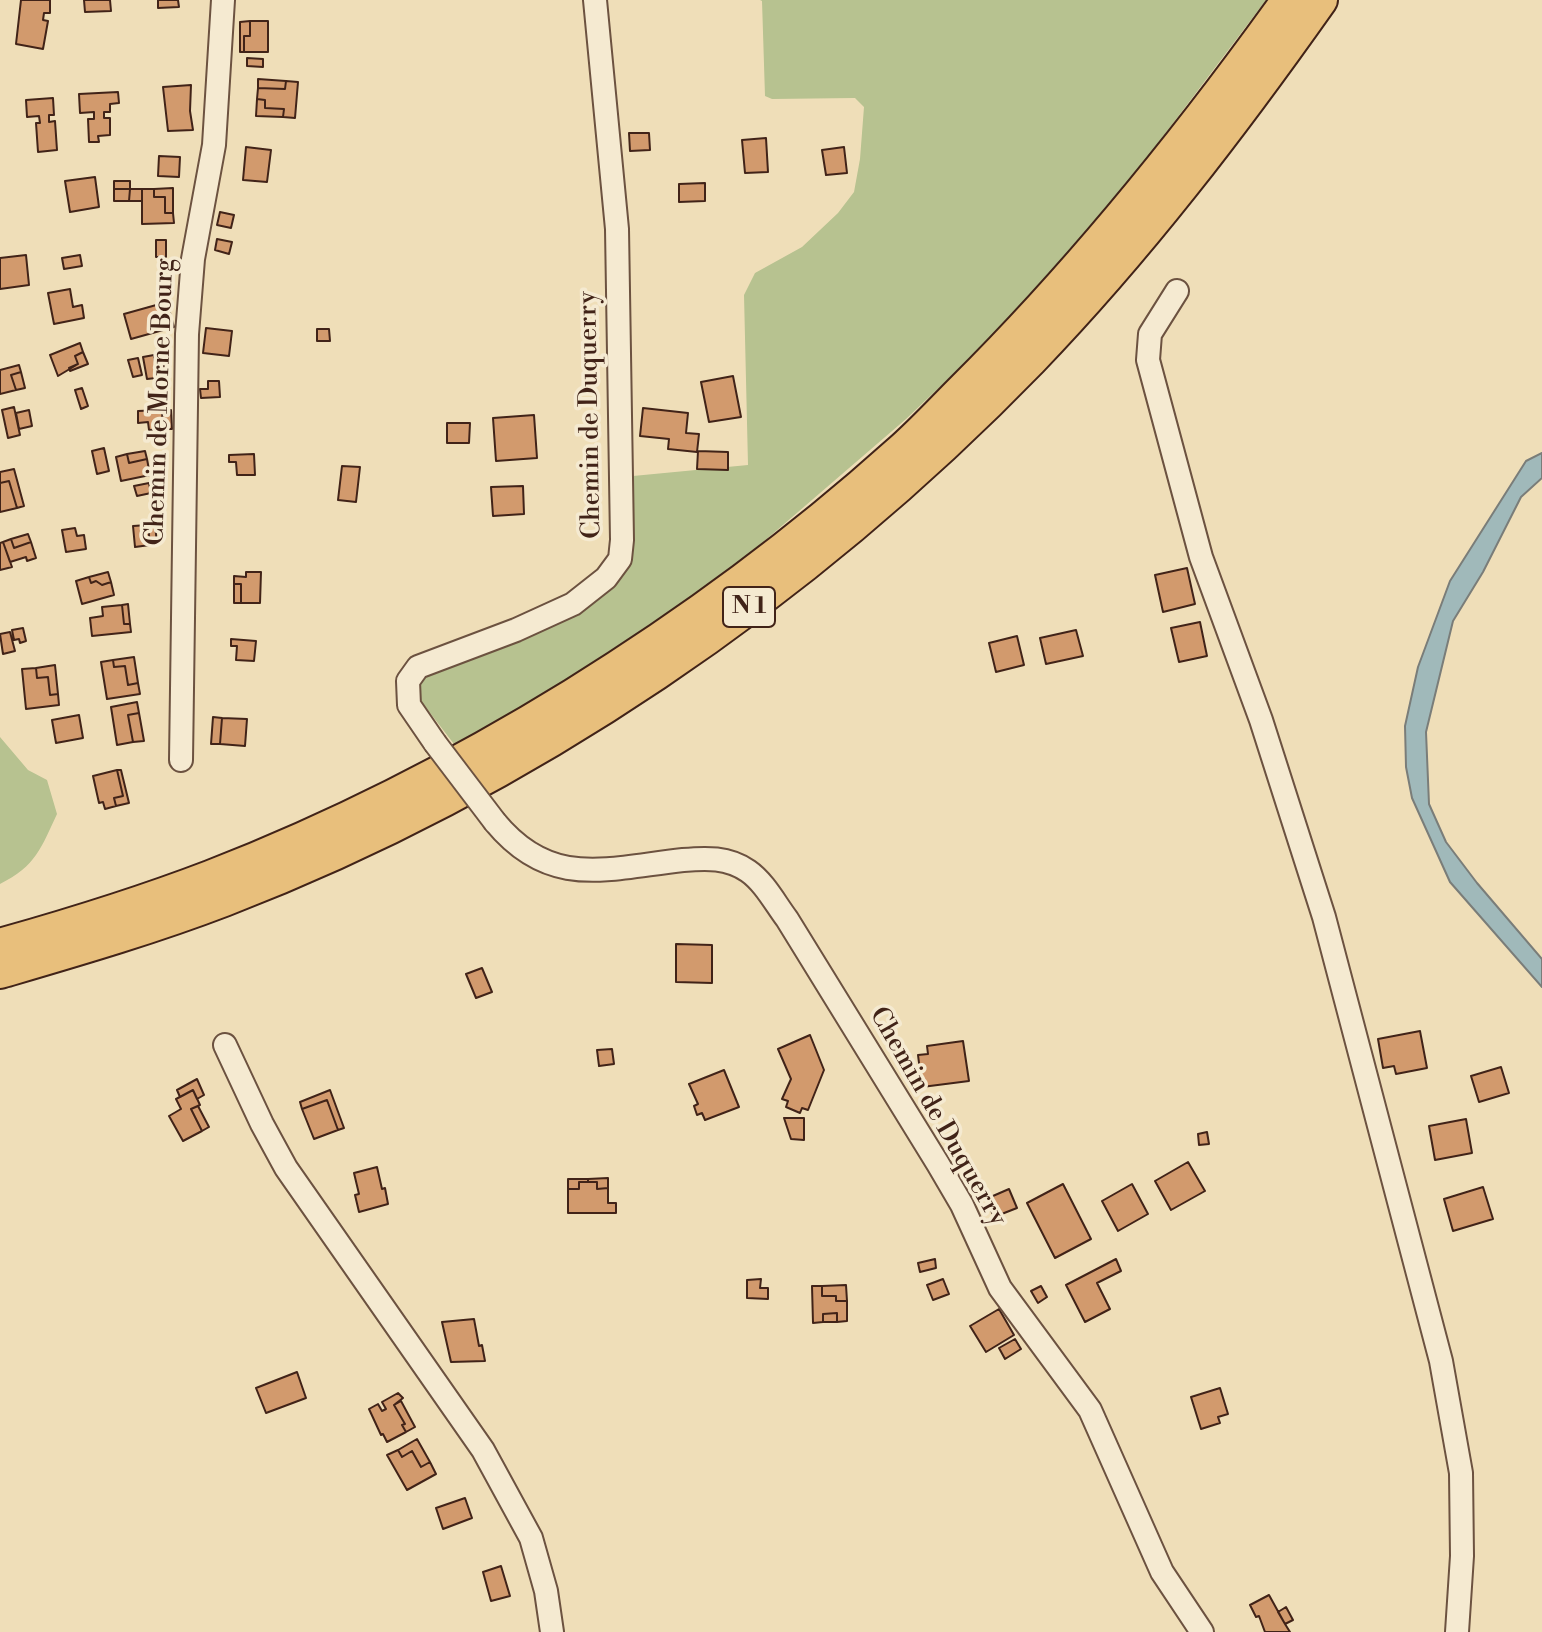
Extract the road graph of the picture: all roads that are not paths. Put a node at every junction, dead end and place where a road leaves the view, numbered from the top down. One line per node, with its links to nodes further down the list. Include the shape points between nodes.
1 (223, 0): 6 (street, Chemin de Morne Bourg, via 214,145 193,259 187,334)
2 (595, 0): 11 (street, Chemin de Duquerry, bridge, via 617,229 620,559 606,578 573,604 418,667 408,681 409,705 495,822 531,854 582,871 723,860 760,883 946,1178 1000,1288 1090,1410 1162,1572)
3 (1288, 0): 7 (highway, N 1, via 1117,223 1010,342 899,452 772,557 647,647 517,729 357,813 212,876)
4 (1321, 0): 8 (highway, N 1, via 1243,110 1133,247 1031,360 913,474 790,576 659,672 561,733 365,840 224,900)
5 (1177, 291): 12 (street, via 1150,334 1148,360 1201,557 1261,720 1324,917 1441,1361 1461,1473)
6 (181, 760)
7 (0, 945)
8 (0, 972)
9 (225, 1045): 10 (street, via 286,1168 490,1462 531,1538)
10 (552, 1632)
11 (1202, 1632)
12 (1457, 1632)

